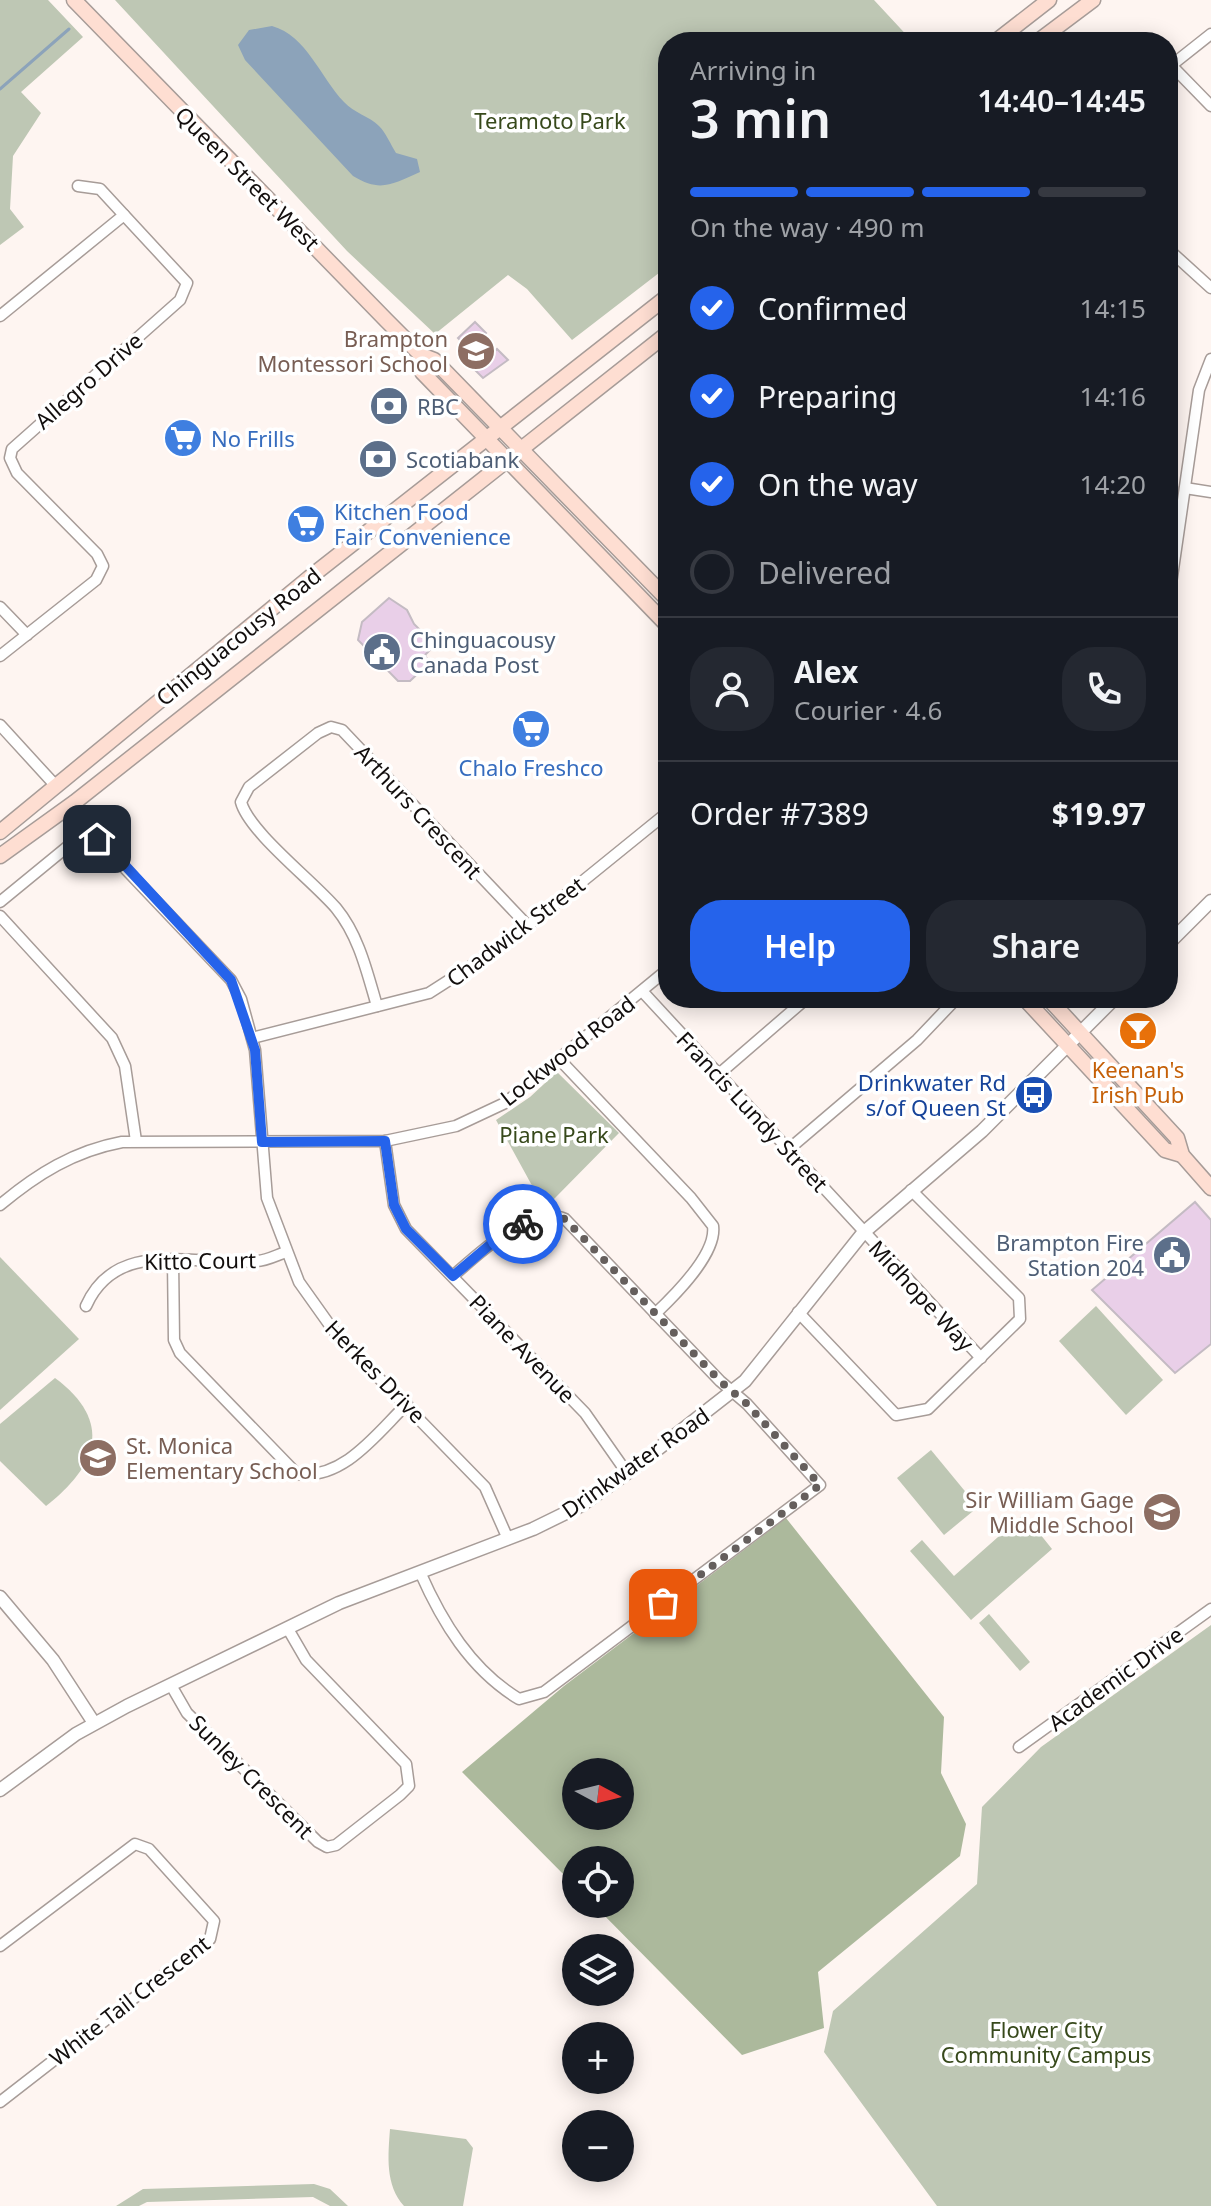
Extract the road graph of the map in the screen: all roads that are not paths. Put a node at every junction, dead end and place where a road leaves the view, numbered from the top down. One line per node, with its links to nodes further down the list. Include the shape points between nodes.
1 (1049, 0): 4 (main road)
2 (1093, 0): 5 (main road)
3 (76, 1): 17 (main road, Queen Street West)
4 (1008, 32)
5 (1050, 32)
6 (1211, 34): 7 (street)
7 (1178, 61)
8 (1178, 75): 9 (street)
9 (1211, 106)
10 (78, 186): 11 (street, via 100,189)
11 (124, 215): 15 (street); 29 (street, Allegro Drive, via 184,276 186,290 12,449 17,473 103,566 96,580)
12 (1178, 258): 13 (street)
13 (1211, 288)
14 (658, 304): 19 (main road, Chinguacousy Road)
15 (0, 316)
16 (658, 341): 21 (main road, Chinguacousy Road)
17 (421, 355): 19 (main road, Queen Street West, via 434,360); 20 (main road, Queen Street West, via 422,372)
18 (1211, 359): 23 (street, via 1199,390)
19 (500, 427): 20 (main road, Chinguacousy Road); 21 (main road, Queen Street West)
20 (485, 439): 22 (main road, Queen Street West); 32 (main road, Chinguacousy Road)
21 (521, 448): 22 (main road, Chinguacousy Road); 26 (main road, Queen Street West)
22 (506, 460): 28 (main road, Queen Street West); 35 (main road, Chinguacousy Road)
23 (1185, 488): 24 (street); 25 (street)
24 (1211, 492)
25 (1178, 536)
26 (658, 590)
27 (0, 607): 29 (street)
28 (658, 616)
29 (27, 635): 30 (street, Allegro Drive)
30 (0, 656)
31 (0, 725): 32 (street)
32 (55, 785): 34 (main road, Chinguacousy Road)
33 (658, 820): 39 (street, Chadwick Street)
34 (0, 832)
35 (0, 856)
36 (1211, 901): 40 (street)
37 (0, 902): 50 (street, Herkes Drive, via 78,838 97,839 231,980)
38 (0, 916): 54 (street, via 112,1038 125,1066)
39 (528, 926): 43 (street, Chadwick Street, via 474,968 429,993); 43 (street, Arthurs Crescent, via 342,730 331,727 318,733 249,787 241,802 245,816 352,932)
40 (1178, 934)
41 (658, 977): 42 (street, Lockwood Road)
42 (642, 991): 52 (street, Lockwood Road); 53 (street, Francis Lundy Street)
43 (377, 1006): 50 (street, Chadwick Street)
44 (795, 1008): 53 (street)
45 (947, 1008): 57 (street)
46 (1033, 1008): 51 (main road)
47 (1057, 1008): 49 (main road)
48 (1104, 1008): 49 (street, Drinkwater Road)
49 (1079, 1032): 51 (street, Drinkwater Road); 58 (main road, via 1177,1138)
50 (252, 1038): 56 (street, Herkes Drive)
51 (1066, 1044): 58 (main road, via 1165,1150); 60 (street, Drinkwater Road, via 982,1131)
52 (559, 1059): 55 (street, Lockwood Road, via 505,1103 456,1126); 68 (street, via 713,1226 711,1245 680,1291)
53 (719, 1074): 57 (street, Francis Lundy Street)
54 (136, 1141): 56 (street, Lockwood Road); 61 (street, Lockwood Road, via 99,1146 64,1161)
55 (385, 1141): 56 (street, Lockwood Road); 65 (street, Piane Avenue, via 394,1205 406,1229)
56 (262, 1142): 63 (street, Herkes Drive, via 267,1198)
57 (789, 1149): 62 (street, Francis Lundy Street)
58 (1182, 1155): 59 (main road)
59 (1211, 1188)
60 (911, 1190): 62 (street, Drinkwater Road); 69 (street, via 1019,1298 1020,1319)
61 (0, 1205)
62 (863, 1233): 67 (street, Drinkwater Road); 69 (street, Midhope Way)
63 (286, 1252): 64 (street, Kitto Court, via 259,1261); 71 (street, Herkes Drive, via 299,1282 336,1334)
64 (173, 1260): 66 (street, Kitto Court, via 129,1262 93,1290); 71 (street, via 174,1340 180,1353 297,1474 324,1473 349,1460)
65 (453, 1276): 68 (street, via 524,1223 552,1215 565,1219); 72 (street, Piane Avenue, via 585,1413)
66 (86, 1306)
67 (798, 1312): 69 (street, via 896,1415 928,1409); 70 (street, Drinkwater Road, via 763,1362)
68 (655, 1314): 70 (street)
69 (981, 1358)
70 (731, 1391): 72 (street, Drinkwater Road); 74 (street, via 820,1485 544,1692 519,1699 478,1666 437,1612)
71 (407, 1404): 73 (street, Herkes Drive, via 485,1487)
72 (627, 1473): 73 (street, Drinkwater Road, via 580,1506)
73 (508, 1539): 74 (street, Drinkwater Road)
74 (420, 1572): 77 (street, Drinkwater Road)
75 (0, 1597): 79 (street, via 53,1660)
76 (1211, 1609): 80 (street, Academic Drive)
77 (288, 1629): 78 (street, Drinkwater Road); 78 (street, Sunley Crescent, via 306,1660 406,1764 409,1775 409,1786 400,1795 336,1845 318,1842 187,1713)
78 (172, 1687): 79 (street, Drinkwater Road)
79 (94, 1723): 81 (street, Drinkwater Road)
80 (1019, 1747)
81 (0, 1790)
82 (0, 1946): 83 (street, White Tail Crescent, via 135,1844 149,1849 214,1921 210,1939)
83 (0, 2102)

